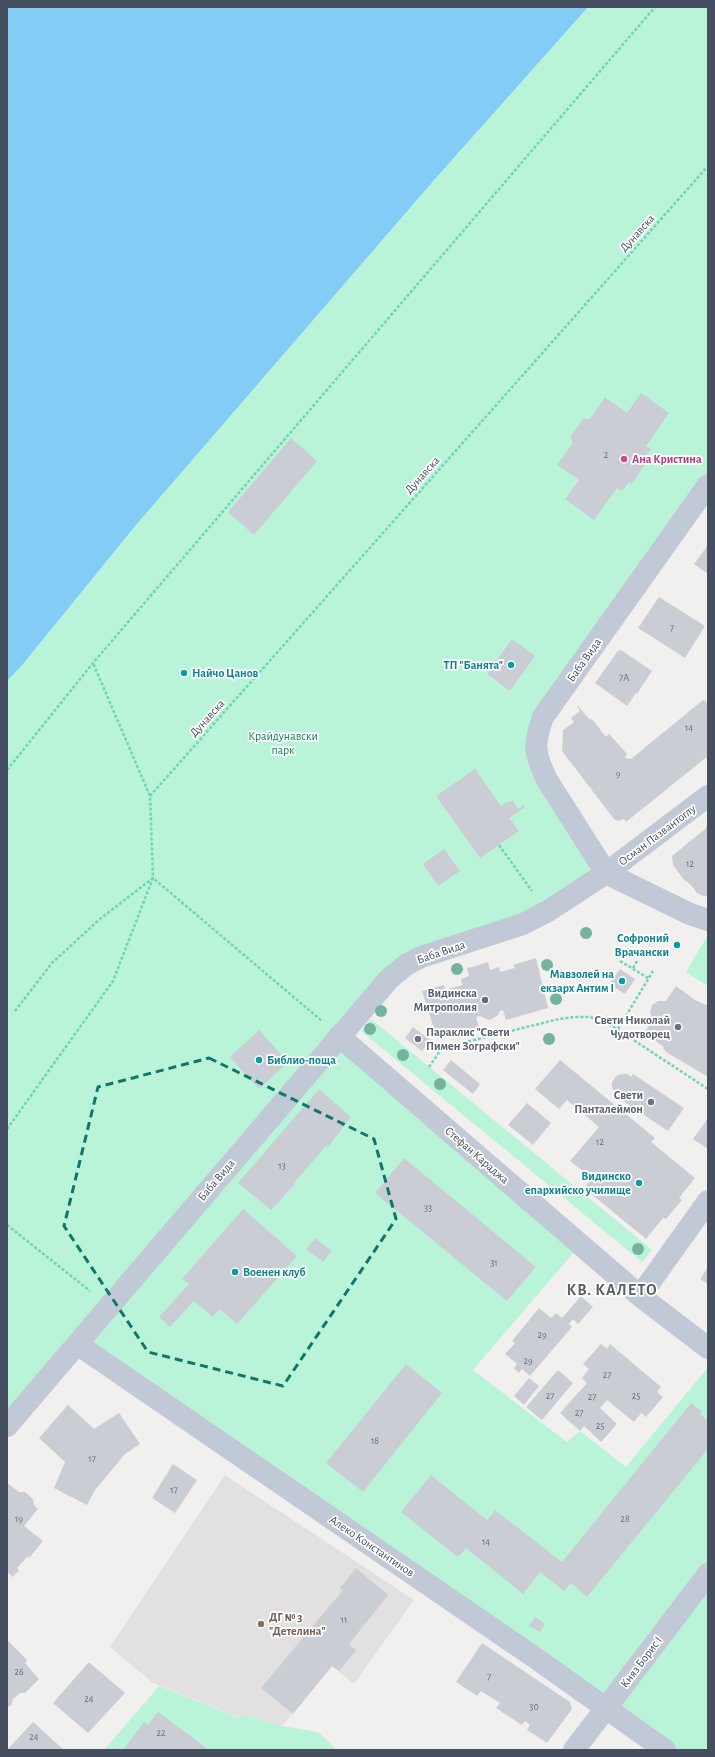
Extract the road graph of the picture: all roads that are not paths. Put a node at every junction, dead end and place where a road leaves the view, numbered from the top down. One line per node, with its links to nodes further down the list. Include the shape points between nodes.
1 (708, 485): 3 (street, Баба Вида, via 544,717 538,733 535,750 539,764)
2 (708, 796): 3 (street, Осман Пазвантоглу)
3 (606, 873): 4 (street, via 690,914); 5 (street, Баба Вида, via 548,911 523,924 421,957 406,965 390,979)
4 (708, 920)
5 (339, 1036): 7 (street, Стефан Караджа); 8 (street, Баба Вида)
6 (708, 1201): 7 (street)
7 (640, 1296): 9 (street, Стефан Караджа)
8 (77, 1344): 10 (street, Баба Вида); 12 (street, Алеко Константинов)
9 (708, 1348)
10 (7, 1426)
11 (708, 1574): 12 (street, Княз Борис I)
12 (606, 1708): 13 (street, Княз Борис I); 14 (street, Алеко Константинов)
13 (574, 1750)
14 (665, 1750)

